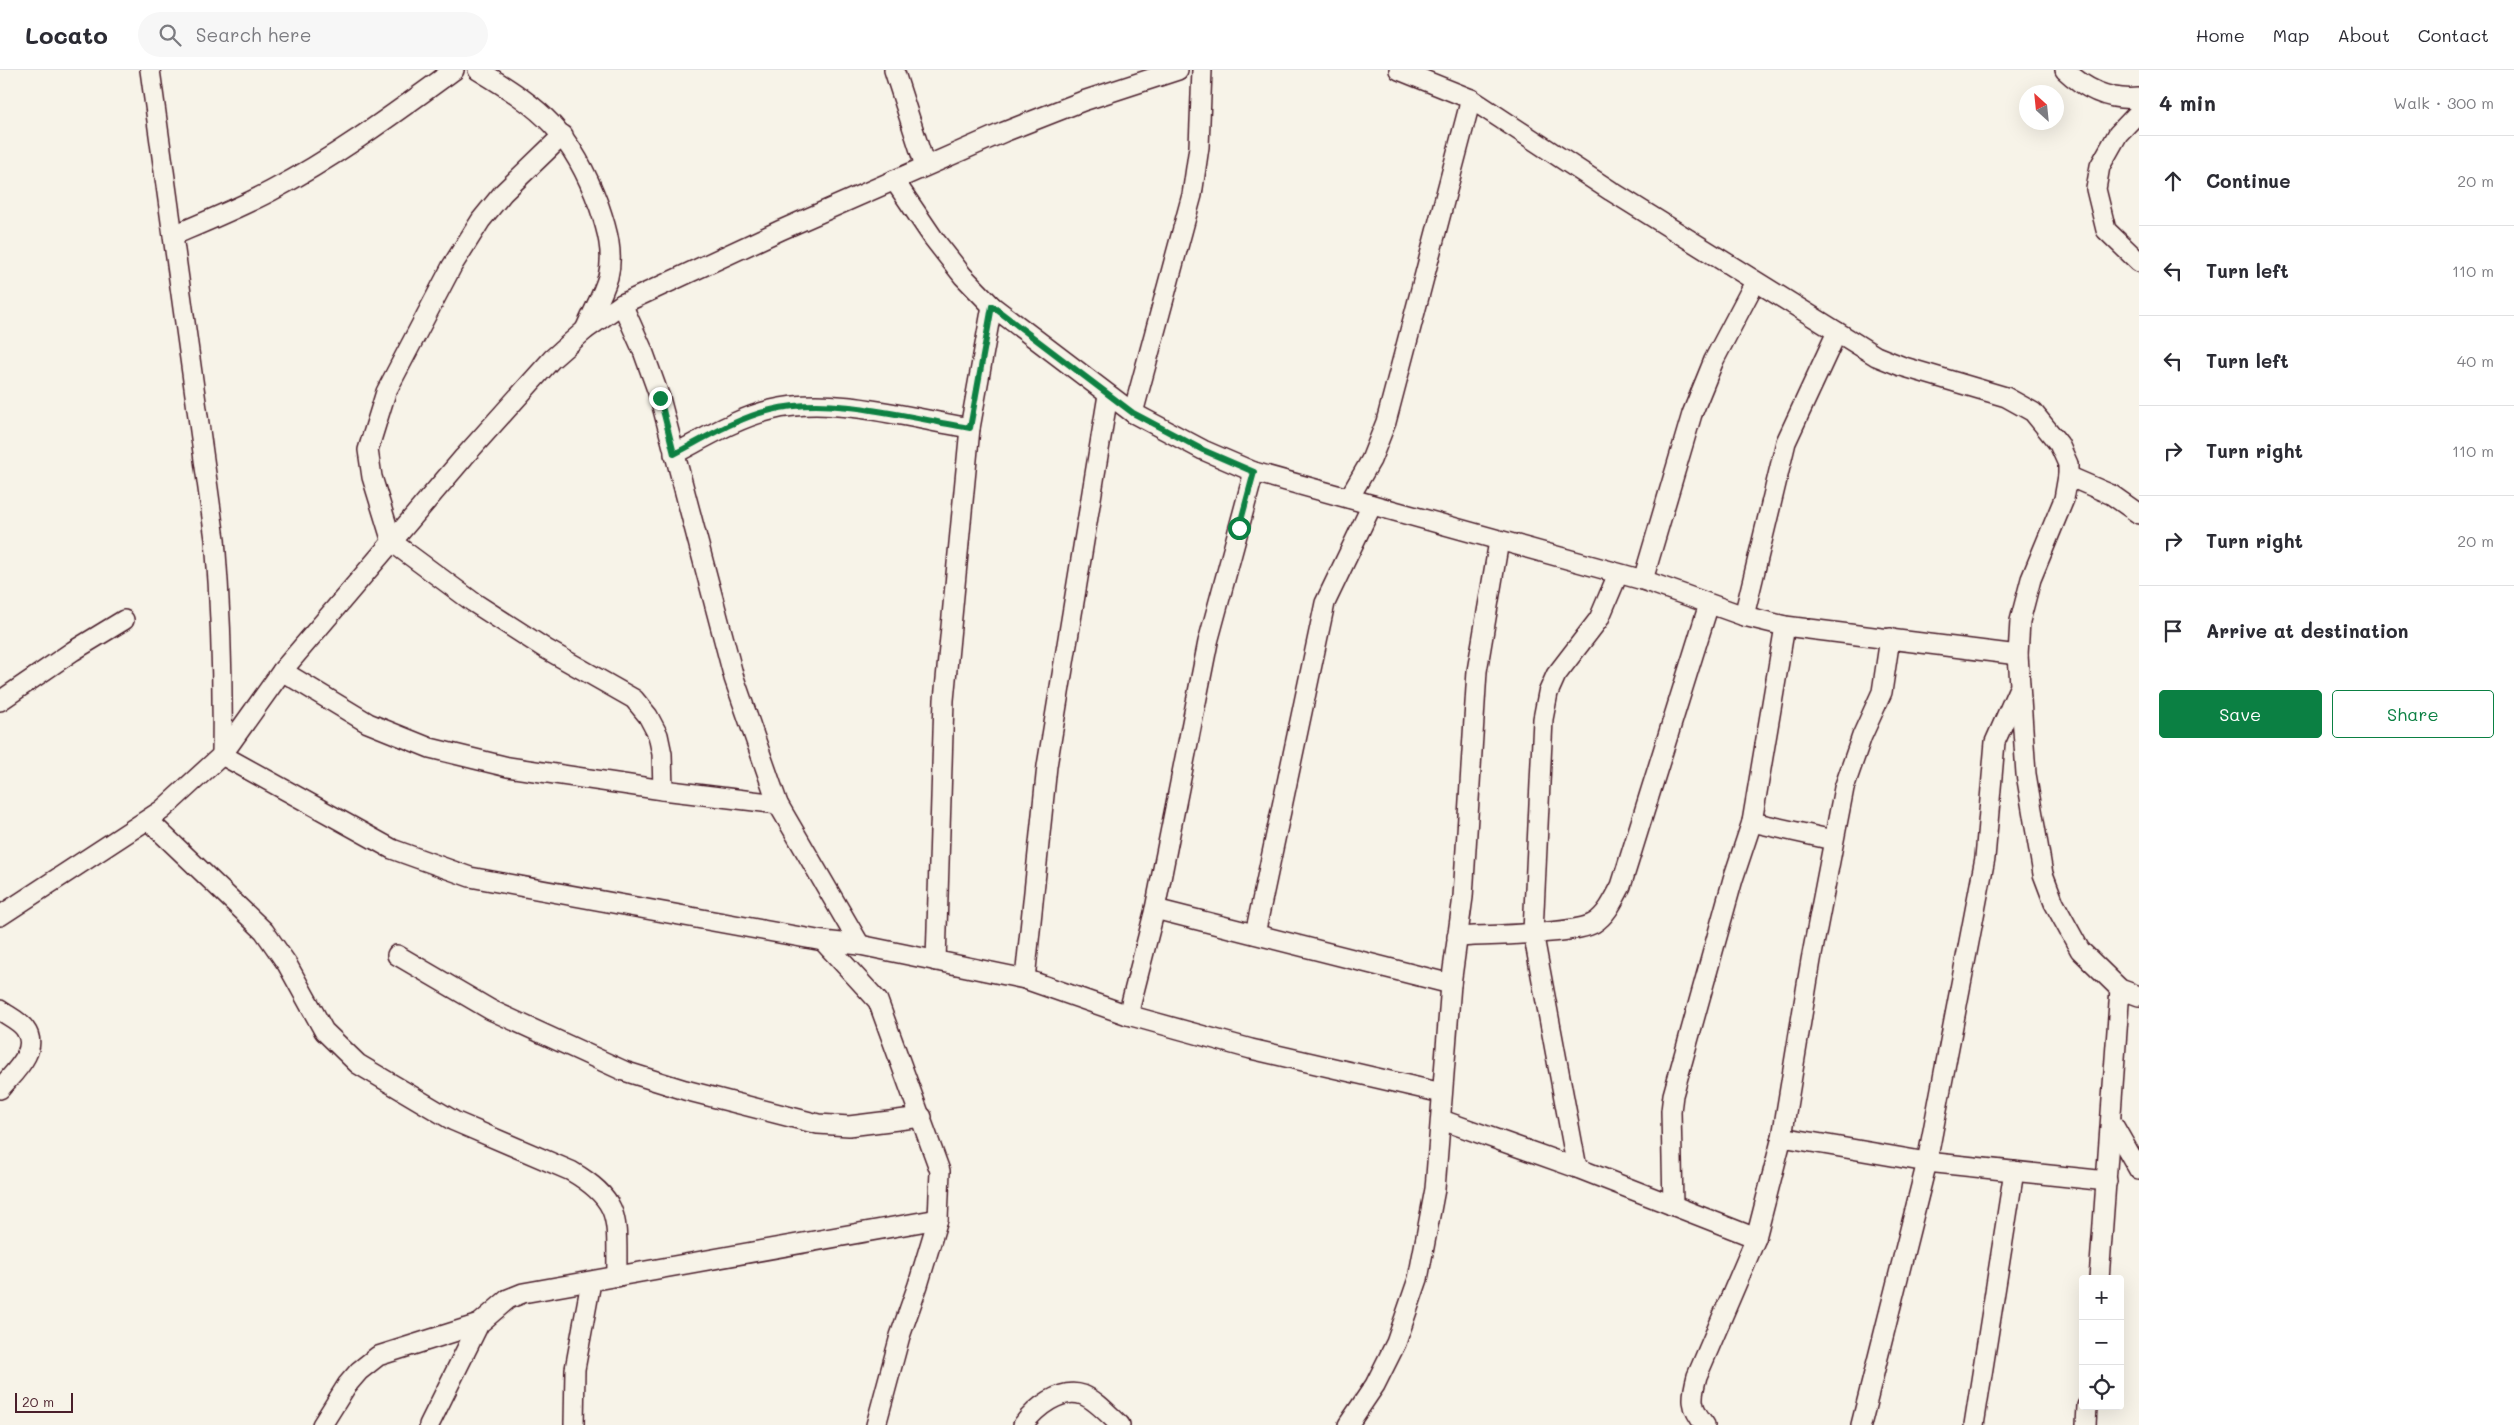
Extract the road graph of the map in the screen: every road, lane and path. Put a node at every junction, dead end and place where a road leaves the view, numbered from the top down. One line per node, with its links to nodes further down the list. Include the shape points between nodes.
1 (150, 70): 15 (street)
2 (454, 70): 15 (street, via 309,170 238,208)
3 (478, 70): 12 (street, via 528,102)
4 (894, 70): 13 (street)
5 (1178, 70): 13 (street, via 1083,101)
6 (1202, 70): 23 (street, via 1199,147 1192,195)
7 (1399, 70): 10 (street)
8 (2065, 70): 9 (street, via 2084,87 2109,96)
9 (2139, 98)
10 (1471, 100): 17 (street); 28 (street, via 1386,422 1371,460)
11 (2139, 112): 16 (street, via 2118,134 2100,166 2096,188 2106,230)
12 (563, 135): 20 (street, via 588,177 609,234 608,277); 32 (street, via 502,193 481,220 452,266 386,392 368,450 372,477)
13 (925, 166): 14 (street)
14 (894, 180): 18 (street); 19 (street, via 934,239)
15 (174, 235): 44 (street, via 215,539 221,611)
16 (2139, 262)
17 (1755, 282): 21 (street); 34 (street, via 1714,360 1692,414)
18 (622, 304): 20 (street); 25 (street, via 660,398)
19 (992, 306): 22 (street); 24 (street)
20 (585, 330): 32 (street, via 552,359)
21 (1837, 332): 27 (street, via 1876,356 2006,397 2032,412 2060,444 2068,464); 36 (street, via 1786,442)
22 (1108, 395): 23 (street); 59 (street, via 1047,766)
23 (1133, 413): 26 (street, via 1195,447)
24 (970, 428): 25 (street, via 832,405 793,405 742,421); 58 (street, via 944,700)
25 (674, 454): 46 (street, via 734,678)
26 (1254, 472): 28 (street); 50 (street, via 1208,642)
27 (2068, 476): 30 (street, via 2112,494); 40 (street, via 2064,499 2025,597)
28 (1349, 498): 29 (street)
29 (1372, 505): 31 (street); 53 (street, via 1325,603)
30 (2139, 514)
31 (1499, 541): 33 (street); 54 (street, via 1477,671 1463,897)
32 (392, 542): 41 (street); 45 (street, via 473,602 546,649 634,699 658,735)
33 (1618, 574): 34 (street); 52 (street, via 1599,619 1556,675 1548,693 1543,719)
34 (1643, 580): 35 (street)
35 (1709, 604): 36 (street); 52 (street, via 1614,900 1593,924)
36 (1744, 616): 38 (street)
37 (124, 620): 43 (street)
38 (1785, 626): 39 (street); 48 (street)
39 (1890, 638): 40 (street); 49 (street, via 1882,692 1848,776)
40 (2018, 655): 42 (street)
41 (282, 671): 44 (street); 45 (street, via 368,723 430,748 508,767)
42 (2019, 687): 61 (street, via 2026,774 2043,874 2054,903 2080,950); 71 (street, via 1995,742 1985,858)
43 (0, 701)
44 (222, 755): 47 (street); 55 (street, via 392,848 470,877)
45 (663, 790): 46 (street)
46 (778, 804): 56 (street)
47 (148, 820): 51 (street); 80 (street, via 264,931 288,964 324,1031 358,1064 454,1121 571,1171 604,1195 611,1204 616,1223)
48 (1752, 822): 49 (street); 76 (street, via 1673,1095)
49 (1833, 840): 70 (street)
50 (1155, 909): 53 (street); 64 (street)
51 (0, 916)
52 (1533, 932): 54 (street); 72 (street)
53 (1254, 934): 60 (street)
54 (1457, 937): 60 (street)
55 (823, 941): 56 (street); 67 (street, via 878,1001)
56 (860, 945): 58 (street)
57 (397, 955): 67 (street, via 491,1010 624,1070 685,1090 818,1124 849,1126)
58 (936, 961): 59 (street)
59 (1025, 979): 64 (street)
60 (1451, 984): 66 (street)
61 (2120, 989): 62 (street); 69 (street)
62 (2139, 996)
63 (0, 1010): 65 (street, via 25,1027 30,1045 27,1056)
64 (1128, 1015): 66 (street, via 1251,1049)
65 (0, 1089)
66 (1442, 1093): 68 (street)
67 (922, 1117): 77 (street, via 940,1171)
68 (1442, 1120): 72 (street); 90 (street, via 1435,1189 1418,1279 1396,1343 1375,1385)
69 (2111, 1121): 73 (street); 75 (street)
70 (1782, 1137): 71 (street); 78 (street)
71 (1927, 1162): 74 (street); 92 (street)
72 (1577, 1168): 76 (street)
73 (2139, 1170)
74 (2014, 1171): 75 (street); 93 (street)
75 (2106, 1181): 79 (street)
76 (1673, 1206): 78 (street)
77 (938, 1219): 80 (street); 87 (street, via 900,1336)
78 (1756, 1238): 91 (street, via 1692,1394 1695,1412)
79 (2099, 1275)
80 (617, 1277): 81 (street)
81 (591, 1282): 82 (street, via 523,1293 508,1299); 86 (street, via 574,1369)
82 (479, 1324): 84 (street, via 378,1356 347,1385); 85 (street)
83 (2087, 1410): 94 (street)
84 (322, 1425)
85 (429, 1425)
86 (574, 1425)
87 (877, 1425)
88 (1023, 1425): 89 (street, via 1045,1403 1056,1396 1069,1394 1083,1395)
89 (1120, 1425)
90 (1348, 1425)
91 (1705, 1425)
92 (1862, 1425)
93 (1974, 1425)
94 (2086, 1425)

